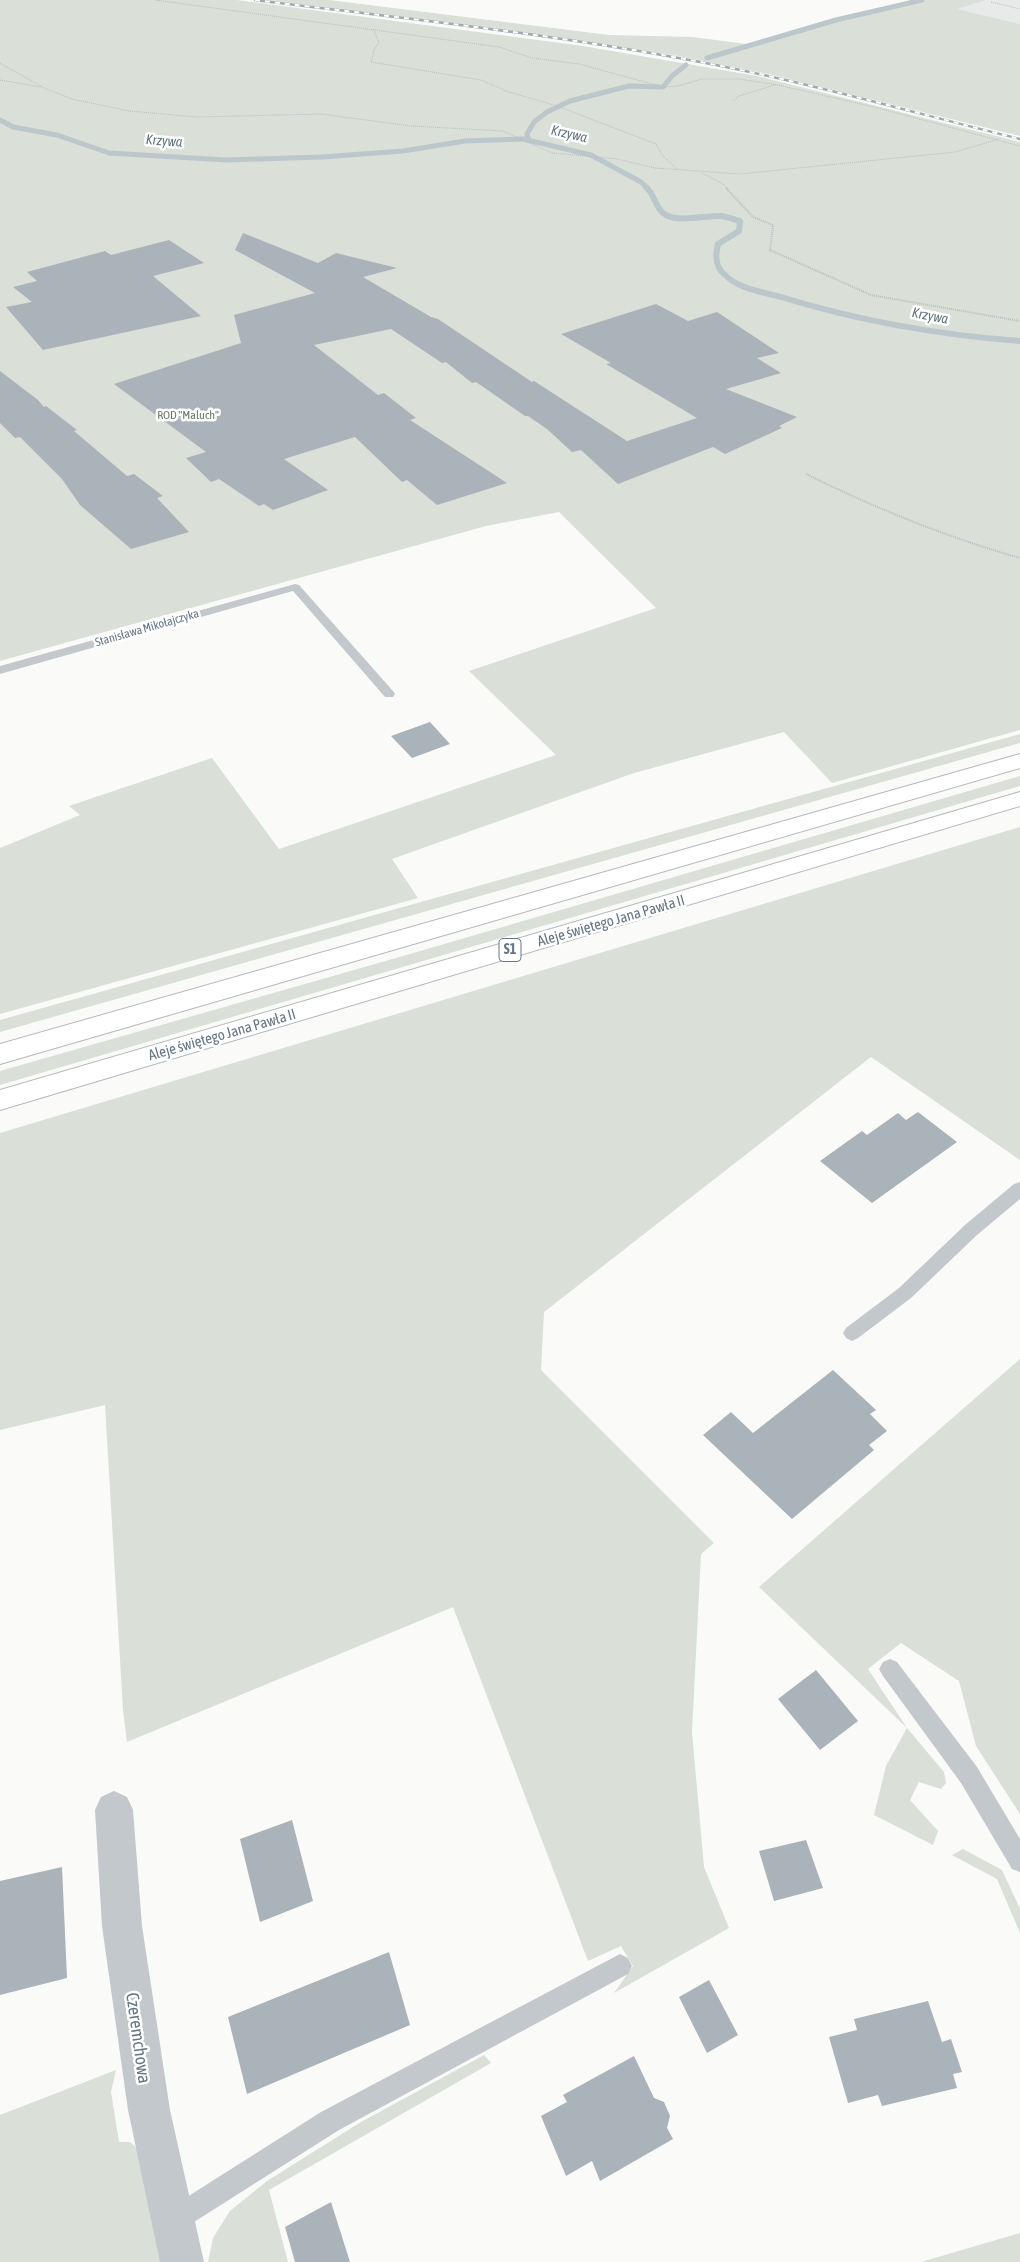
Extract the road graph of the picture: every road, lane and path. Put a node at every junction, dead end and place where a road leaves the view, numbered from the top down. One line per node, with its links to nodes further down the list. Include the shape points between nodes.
1 (156, 0): 4 (path)
2 (991, 2): 3 (path)
3 (1020, 9)
4 (372, 29): 7 (path, via 498,47 532,58 579,64 663,87 708,79 739,79); 12 (path, via 379,42 371,62 481,80 557,106 656,144 662,155)
5 (0, 63): 8 (path)
6 (0, 80): 8 (path)
7 (778, 85): 9 (path); 10 (path)
8 (44, 88): 12 (path, via 72,99 129,110 197,117 321,114 411,126 503,131 552,153 617,159)
9 (733, 100)
10 (999, 139): 11 (path); 13 (path, via 956,152 874,161 740,174)
11 (1020, 146)
12 (678, 170): 13 (path)
13 (694, 171): 14 (path, via 708,174 723,184 753,217 773,225 770,250 871,295)
14 (1020, 322)
15 (806, 474): 16 (path, via 933,532)
16 (1020, 558)
17 (0, 670): 18 (lane, Stanisława Mikołajczyka, via 295,587)
18 (389, 694)
19 (1020, 761): 21 (highway)
20 (1020, 799): 22 (highway, Aleje świętego Jana Pawła II / S1)
21 (0, 1054)
22 (0, 1100)
23 (1020, 1189): 24 (lane, via 904,1293)
24 (852, 1333)
25 (890, 1670): 27 (lane, via 969,1775)
26 (114, 1810): 29 (street, Czeremchowa, via 122,1926 148,2110)
27 (1020, 1861)
28 (620, 1966): 29 (lane, via 330,2121)
29 (172, 2221): 30 (street, Czeremchowa)
30 (182, 2262)

